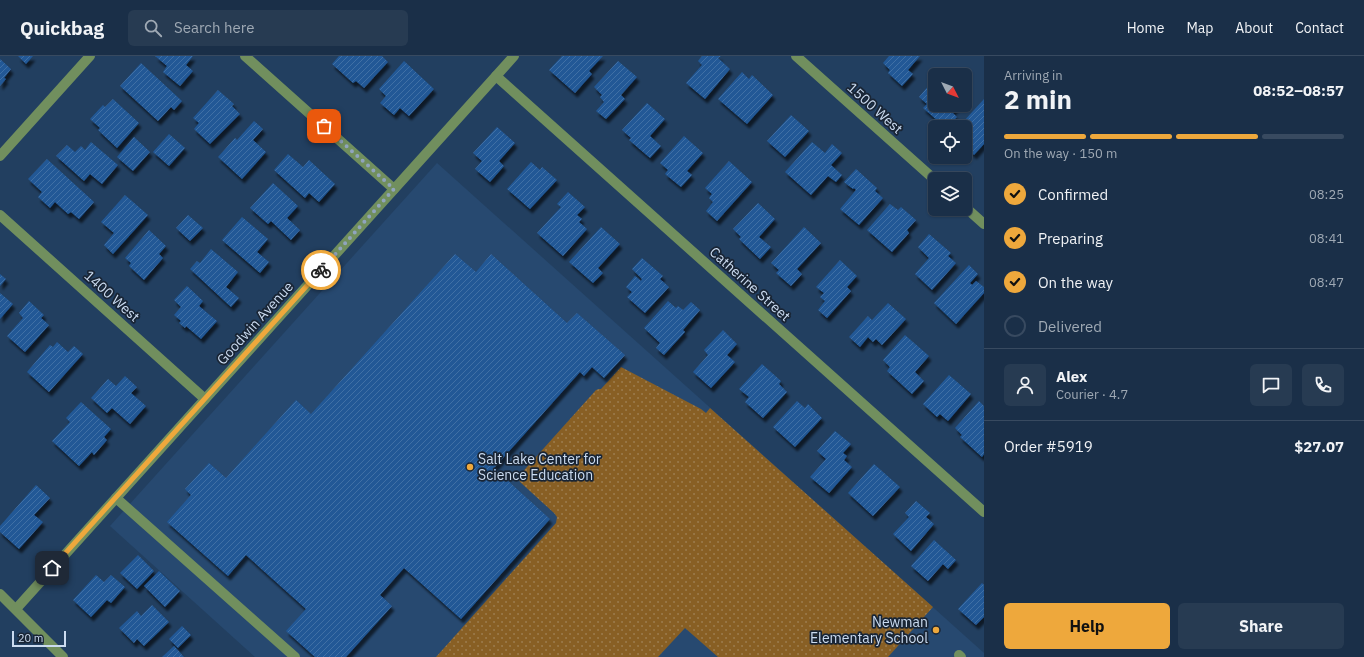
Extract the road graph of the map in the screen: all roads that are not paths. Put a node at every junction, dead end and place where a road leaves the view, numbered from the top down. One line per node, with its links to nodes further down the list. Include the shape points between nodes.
1 (90, 56): 6 (street)
2 (245, 56): 8 (street)
3 (514, 56): 5 (street, Goodwin Avenue)
4 (796, 56): 7 (street, 1500 West)
5 (496, 76): 8 (street, Goodwin Avenue); 14 (street, Catherine Street)
6 (0, 156)
7 (928, 174)
8 (394, 189): 12 (street, Goodwin Avenue)
9 (972, 213): 11 (street)
10 (0, 214): 12 (street, 1400 West)
11 (984, 224)
12 (205, 399): 13 (street, Goodwin Avenue)
13 (116, 498): 16 (street, Goodwin Avenue); 18 (street)
14 (984, 512)
15 (0, 594): 16 (street)
16 (16, 609): 17 (street)
17 (63, 657)
18 (295, 657)

